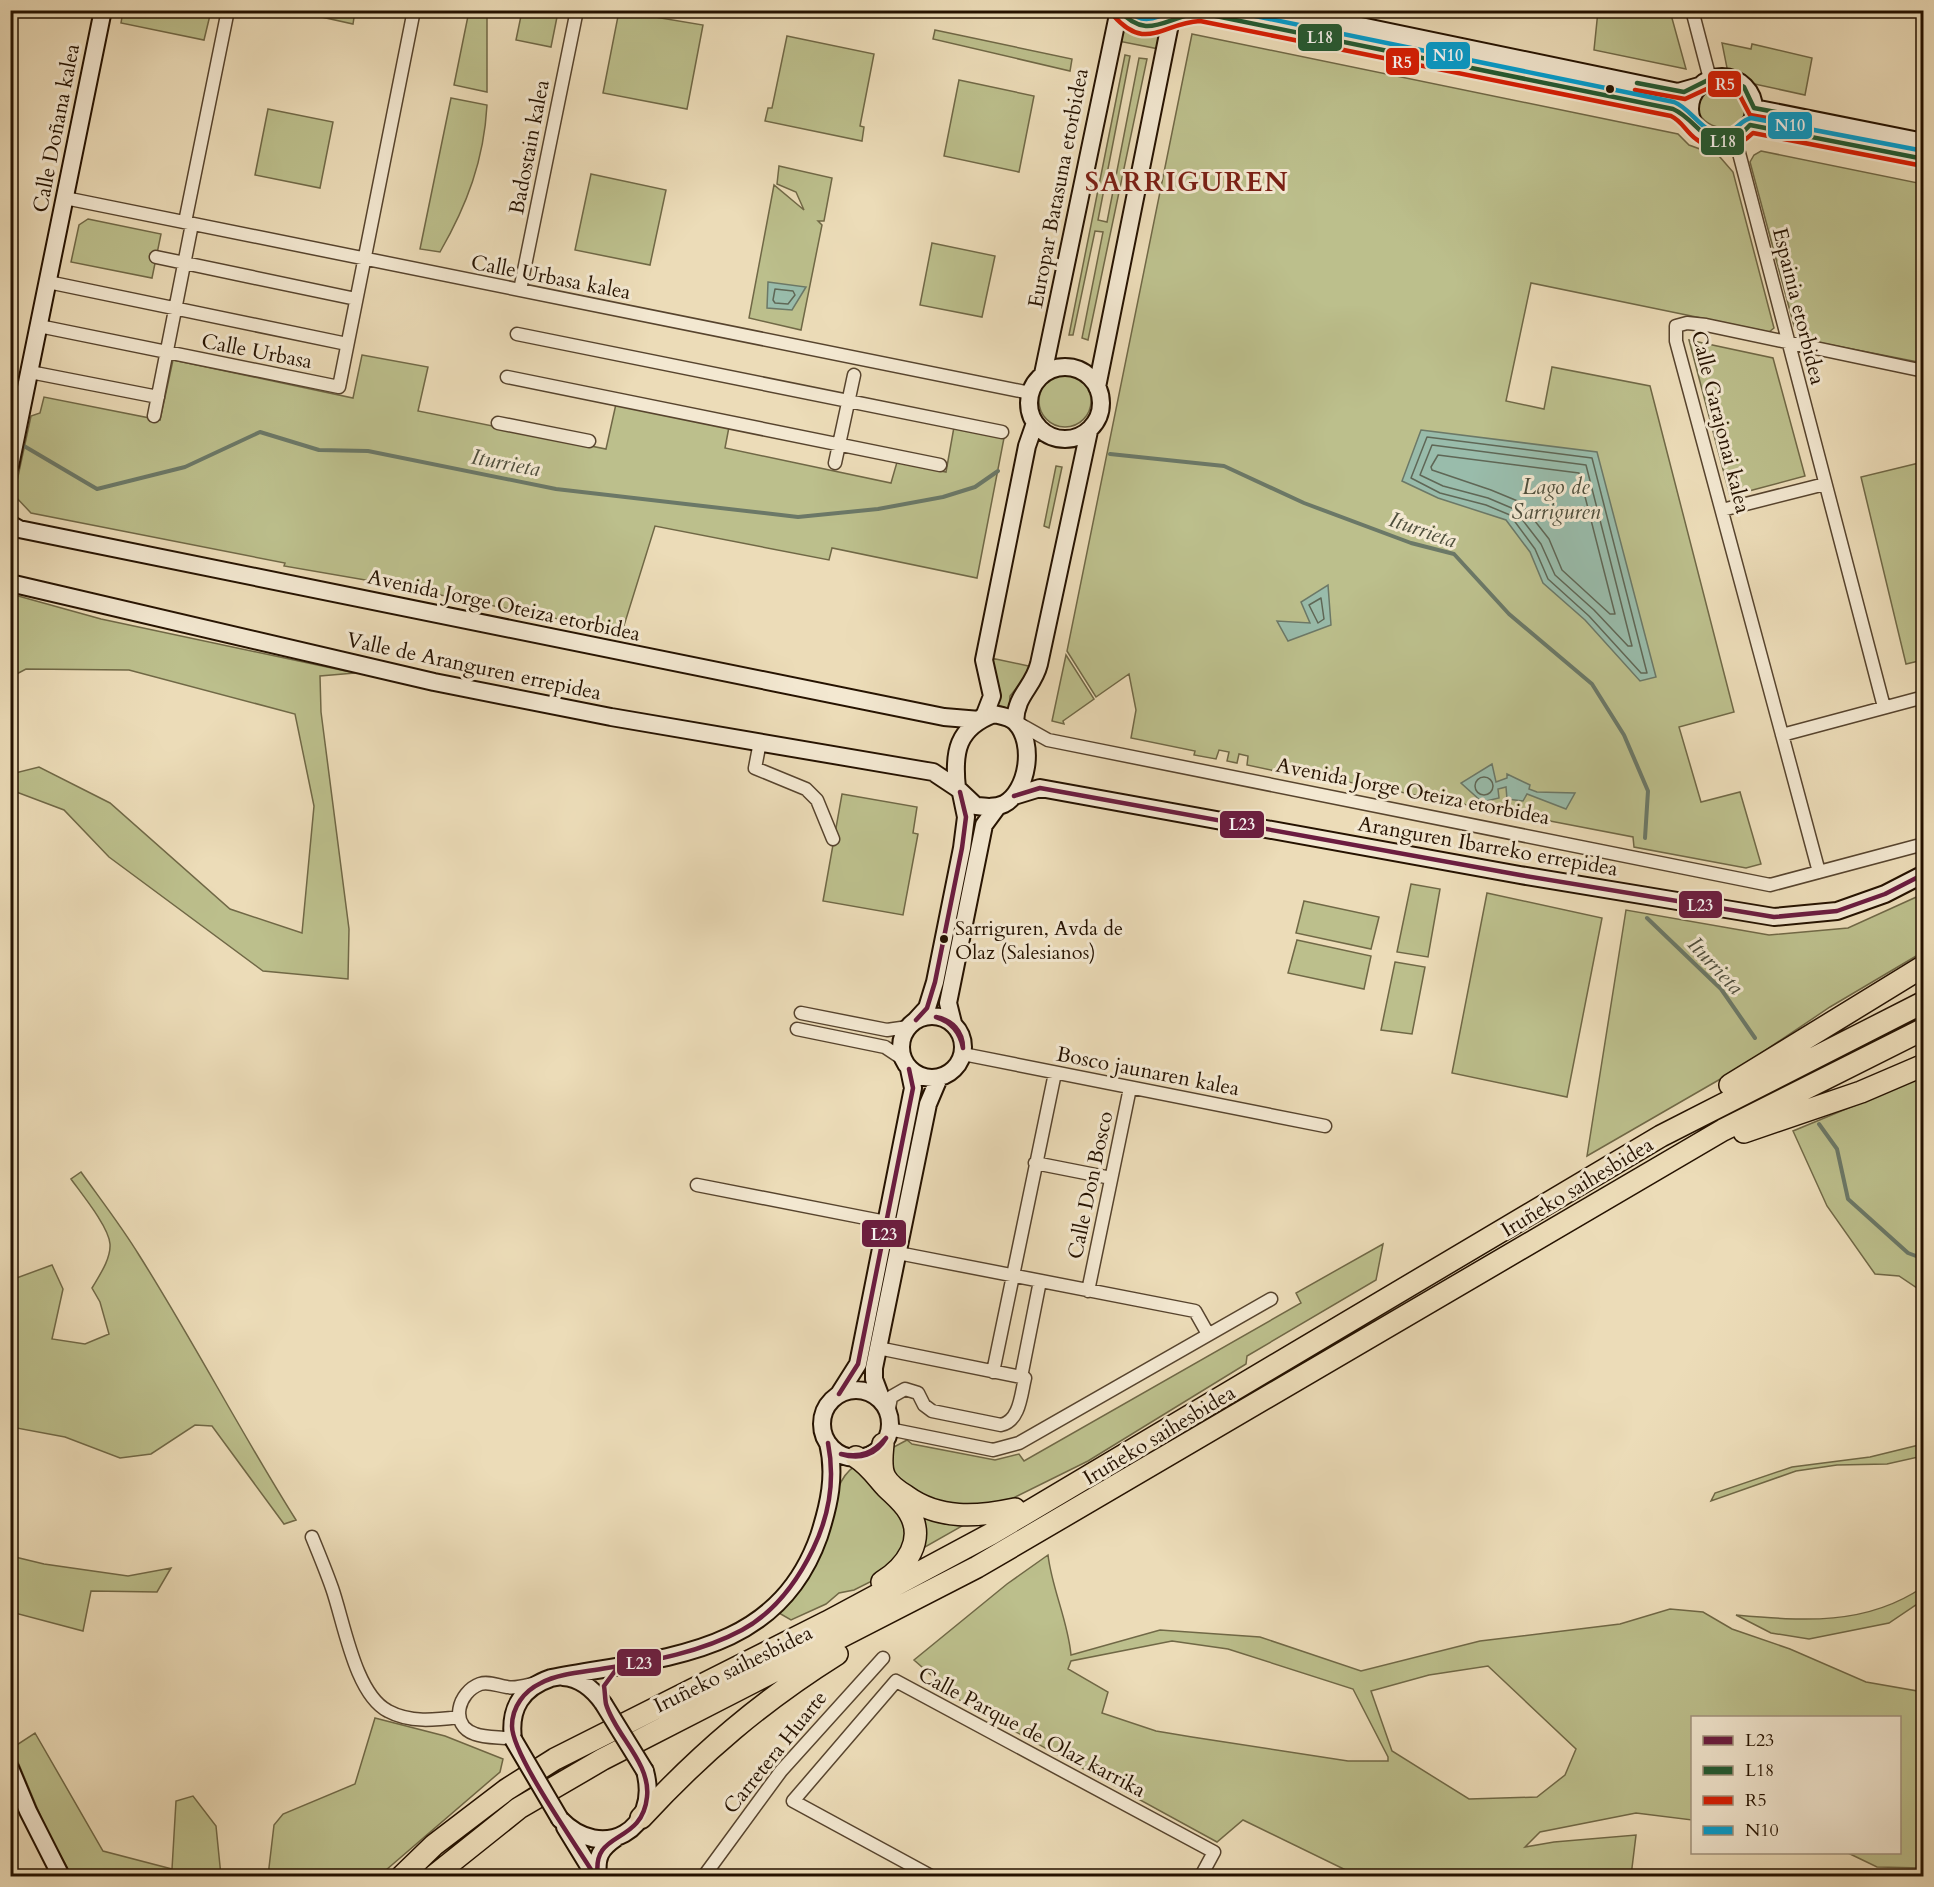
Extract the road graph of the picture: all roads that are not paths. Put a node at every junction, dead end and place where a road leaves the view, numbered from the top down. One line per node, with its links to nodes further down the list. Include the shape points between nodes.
1 (103, 10): 16 (street, Calle Doñana kalea)
2 (228, 10): 17 (street)
3 (414, 10): 19 (street)
4 (577, 10): 22 (street, Badostain kalea)
5 (1119, 10): 8 (street, via 1144,27 1158,26); 32 (street, Europar Batasuna etorbidea)
6 (1284, 10): 9 (street, via 1678,92)
7 (1692, 10): 9 (street)
8 (1174, 16): 11 (street, via 1221,16 1673,109); 35 (street)
9 (1705, 83): 10 (street, via 1720,76 1740,82); 11 (street, via 1691,99)
10 (1754, 108): 12 (street); 14 (street)
11 (1692, 122): 13 (street, via 1709,139)
12 (1750, 125): 13 (street); 15 (street)
13 (1731, 140): 27 (street, Espainia etorbidea, via 1739,153)
14 (1923, 142)
15 (1923, 159)
16 (65, 198): 17 (street, Calle Urbasa kalea); 21 (street, Calle Doñana kalea)
17 (189, 223): 19 (street, Calle Urbasa kalea); 20 (street)
18 (156, 257): 20 (street)
19 (364, 258): 22 (street, Calle Urbasa kalea); 23 (street)
20 (185, 263): 23 (street); 24 (street)
21 (48, 282): 24 (street, Calle Urbasa); 25 (street, Calle Doñana kalea)
22 (520, 290): 36 (street, Calle Urbasa kalea)
23 (356, 299): 28 (street)
24 (176, 308): 28 (street, Calle Urbasa); 29 (street)
25 (39, 326): 29 (street, Calle Urbasa); 31 (street, Calle Doñana kalea)
26 (517, 334): 38 (street)
27 (1787, 343): 30 (street, Calle Garajonai kalea); 49 (street, Espainia etorbidea); 50 (street, Calle Garajonai kalea, via 1704,325 1676,326 1676,341)
28 (348, 344): 29 (street, Calle Urbasa, via 339,387)
29 (167, 353): 37 (street)
30 (1923, 371)
31 (30, 372): 37 (street); 48 (street, Calle Doñana kalea)
32 (1043, 374): 35 (street, via 1073,368 1092,378); 36 (street)
33 (854, 375): 38 (street)
34 (507, 377): 45 (street)
35 (1098, 387): 42 (street, via 1101,410)
36 (1030, 393): 41 (street)
37 (158, 397): 39 (street)
38 (848, 401): 43 (street); 45 (street)
39 (154, 416)
40 (498, 423): 44 (street)
41 (1035, 423): 42 (street, via 1054,438 1078,437); 56 (street, via 986,648 984,668 992,696)
42 (1089, 430): 57 (street, via 1039,663 1033,681 1017,701)
43 (1002, 432)
44 (589, 441)
45 (838, 445): 46 (street); 47 (street)
46 (835, 463)
47 (940, 465)
48 (10, 466)
49 (1825, 484): 50 (street); 54 (street, Espainia etorbidea)
50 (1722, 510): 58 (street, Calle Garajonai kalea)
51 (15, 526): 55 (street, Avenida Jorge Oteiza etorbidea)
52 (10, 583): 60 (street, Valle de Aranguren errepidea, via 434,682)
53 (1923, 697): 54 (street)
54 (1884, 707): 58 (street)
55 (944, 717): 56 (street, Avenida Jorge Oteiza etorbidea); 61 (street, via 958,734)
56 (980, 720): 57 (street, via 994,714); 61 (street, via 968,729)
57 (1015, 722): 59 (street, Avenida Jorge Oteiza etorbidea); 62 (street, via 1024,738)
58 (1782, 735): 70 (street, Calle Garajonai kalea)
59 (1048, 740): 62 (street, via 1037,744); 70 (street, Avenida Jorge Oteiza etorbidea, via 1770,885)
60 (760, 742): 63 (street, Valle de Aranguren errepidea); 68 (street, via 755,768 806,789 817,800)
61 (957, 755): 63 (street); 65 (street)
62 (1026, 762): 64 (street); 66 (street)
63 (933, 772): 65 (street)
64 (1040, 788): 66 (street); 71 (street, Aranguren Ibarreko errepidea, via 1774,917 1837,911 1885,894)
65 (959, 790): 67 (street, via 976,806); 75 (street, via 966,817 962,848 929,1004)
66 (1014, 796): 67 (street)
67 (998, 806): 76 (street, via 984,825 948,1003)
68 (833, 839)
69 (1923, 844): 70 (street)
70 (1819, 872)
71 (1923, 874)
72 (1923, 966): 85 (highway, via 1730,1085)
73 (1923, 1000): 85 (highway, via 1845,1032); 122 (highway, Iruñeko saihesbidea, via 1661,1136 911,1578 555,1758)
74 (801, 1012): 75 (street, via 887,1030)
75 (912, 1023): 76 (street, via 935,1016); 80 (street, via 900,1046)
76 (953, 1023): 79 (street, via 962,1038)
77 (797, 1029): 80 (street, via 885,1047)
78 (1923, 1029): 92 (highway, Iruñeko saihesbidea, via 1723,1130)
79 (963, 1054): 82 (street, Bosco jaunaren kalea); 83 (street, via 954,1070)
80 (906, 1064): 83 (street, via 928,1078); 90 (street, via 913,1088)
81 (1923, 1065): 92 (highway, via 1861,1092 1750,1129 1530,1253)
82 (1054, 1072): 84 (street, Bosco jaunaren kalea); 87 (street)
83 (939, 1078): 91 (street, via 928,1104)
84 (1130, 1088): 86 (street, Bosco jaunaren kalea); 88 (street, Calle Don Bosco)
85 (1717, 1098): 108 (highway)
86 (1325, 1126)
87 (1035, 1163): 88 (street); 93 (street)
88 (1111, 1178): 95 (street, Calle Don Bosco)
89 (697, 1185): 90 (street)
90 (886, 1221): 101 (street, via 858,1365)
91 (898, 1253): 93 (street); 98 (street)
92 (1495, 1265): 110 (highway, Iruñeko saihesbidea)
93 (1014, 1276): 94 (street); 99 (street)
94 (1040, 1281): 95 (street); 100 (street)
95 (1088, 1291): 97 (street, via 1195,1311)
96 (1271, 1299): 97 (street)
97 (1208, 1334): 105 (street)
98 (878, 1348): 99 (street); 103 (street, via 874,1379)
99 (993, 1372): 100 (street)
100 (1021, 1377): 102 (street, via 1025,1378 1020,1399 1014,1418)
101 (839, 1394): 103 (street, via 848,1390 867,1392); 104 (street, via 825,1411 823,1433)
102 (1008, 1422): 103 (street, via 1001,1425 932,1411 918,1393 905,1389 891,1397); 105 (street)
103 (886, 1423): 105 (street, via 993,1450); 106 (street, via 867,1455); 108 (highway, via 882,1466 885,1478 894,1488 925,1508 963,1516)
104 (828, 1443): 106 (street, via 841,1454); 107 (street)
105 (1019, 1443)
106 (855, 1457): 107 (street); 111 (highway, via 900,1501 914,1526 914,1543 903,1567)
107 (833, 1482): 113 (street, via 809,1560 770,1611 722,1642)
108 (1015, 1509): 111 (highway)
109 (312, 1537): 116 (street, via 351,1650 373,1699 387,1711 409,1718)
110 (977, 1568): 119 (highway, via 934,1600 862,1638 796,1680 687,1768); 125 (highway, Iruñeko saihesbidea, via 603,1759 519,1808)
111 (882, 1582): 122 (highway, via 560,1748 482,1802)
112 (883, 1658): 127 (street, Carretera Huarte, via 781,1771)
113 (631, 1664): 114 (street); 115 (street, via 606,1680)
114 (543, 1681): 115 (street, via 567,1677 582,1682); 116 (street, via 509,1688 481,1683 467,1691 459,1702); 117 (street, via 523,1693 515,1707)
115 (603, 1703): 119 (street, bridge, via 645,1771 648,1795)
116 (459, 1717): 117 (street, via 465,1728 476,1735)
117 (513, 1738): 120 (street, bridge)
118 (10, 1768): 123 (street, via 27,1812)
119 (641, 1818): 121 (street, via 631,1830)
120 (560, 1819): 121 (street, via 585,1838); 126 (street)
121 (616, 1838): 126 (street, via 601,1848)
122 (439, 1841): 124 (highway, Iruñeko saihesbidea)
123 (62, 1876)
124 (402, 1876)
125 (434, 1876)
126 (596, 1876)
127 (704, 1876)
128 (932, 1876): 129 (street, Calle Parque de Olaz karrika, via 793,1801 896,1681 1214,1852)
129 (1201, 1876)

